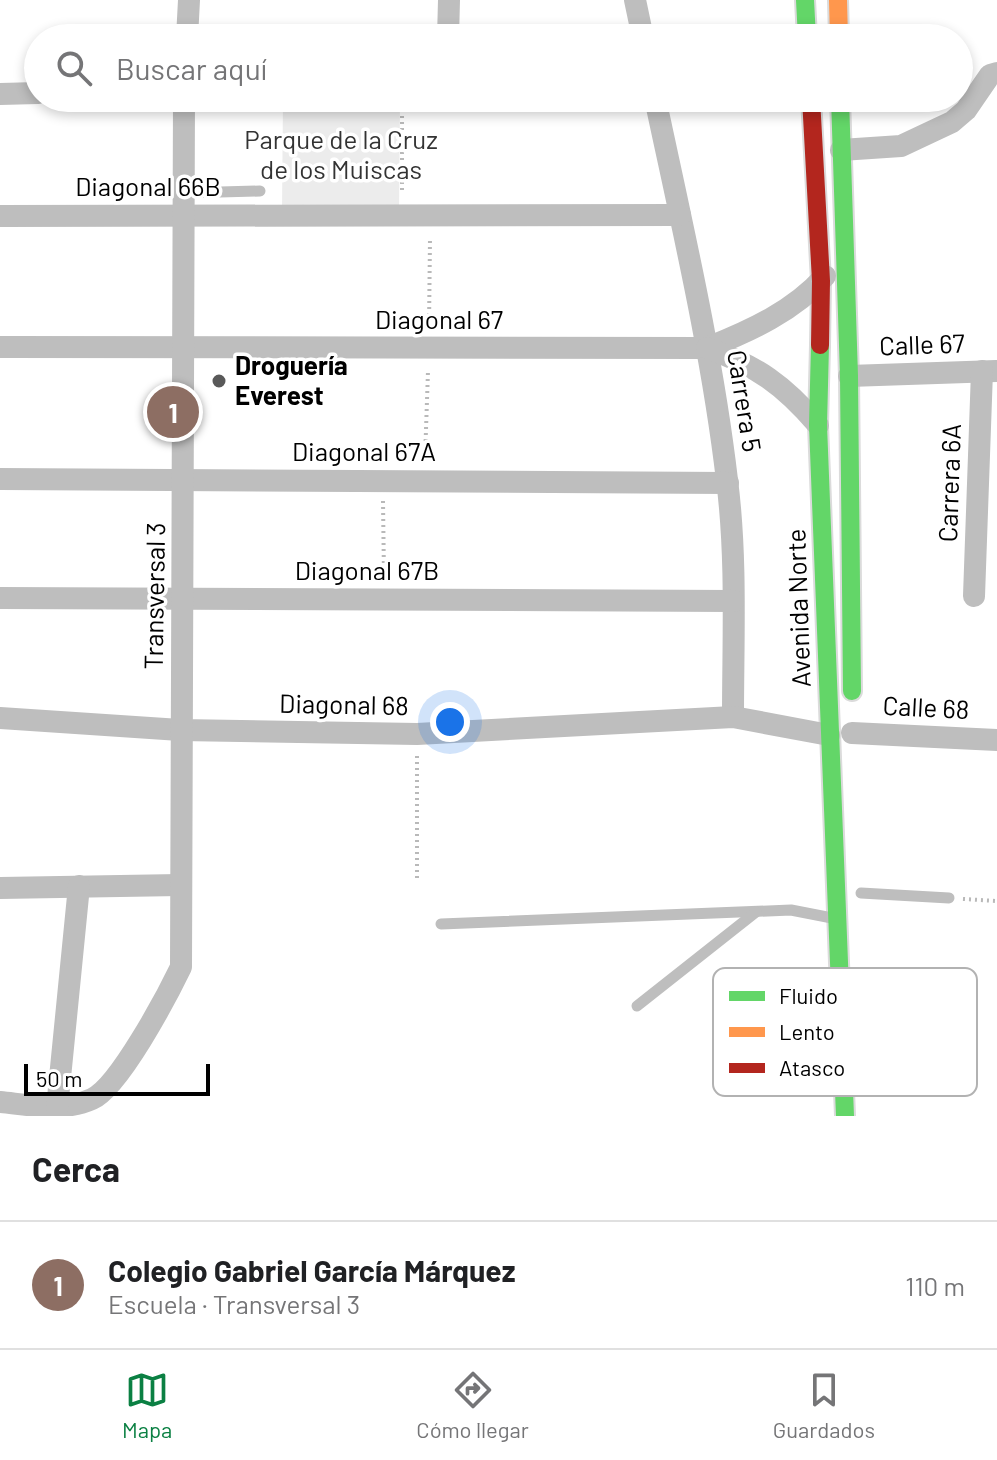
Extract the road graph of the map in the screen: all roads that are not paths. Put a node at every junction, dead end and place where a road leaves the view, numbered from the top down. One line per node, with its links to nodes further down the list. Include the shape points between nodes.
1 (189, 0): 6 (street)
2 (449, 0): 7 (street)
3 (635, 0): 8 (street)
4 (805, 0): 9 (main road)
5 (838, 0): 10 (main road)
6 (188, 24)
7 (448, 24)
8 (640, 24)
9 (806, 24)
10 (839, 24)
11 (997, 73): 14 (street)
12 (24, 93): 13 (street)
13 (0, 94)
14 (973, 100)
15 (184, 112): 22 (street, Transversal 3)
16 (658, 112): 23 (street, Carrera 5)
17 (812, 112): 26 (main road, Avenida Norte)
18 (840, 112): 20 (main road, Avenida Norte)
19 (964, 112): 20 (street, via 901,146)
20 (841, 150): 25 (main road, Avenida Norte)
21 (260, 191): 22 (lane)
22 (184, 204): 23 (street, Diagonal 66B, via 402,217); 24 (street, Diagonal 66B); 28 (street, Transversal 3)
23 (680, 215): 29 (street, Carrera 5)
24 (0, 216)
25 (846, 253): 26 (street, Diagonal 67); 31 (main road, Avenida Norte)
26 (821, 281): 29 (street, Diagonal 67, via 748,332); 32 (main road, Avenida Norte)
27 (0, 347): 28 (street, Diagonal 67)
28 (184, 347): 29 (street, Diagonal 67); 34 (street, Transversal 3)
29 (707, 348): 32 (street, via 770,377); 35 (street, Carrera 5)
30 (989, 371): 31 (street, Calle 67); 36 (street, Carrera 6A)
31 (849, 376): 42 (main road, Avenida Norte)
32 (818, 425): 42 (main road, Avenida Norte)
33 (0, 479): 34 (street, Diagonal 67A)
34 (185, 480): 35 (street, Diagonal 67A); 37 (street, Transversal 3)
35 (728, 483): 39 (street, Carrera 5)
36 (974, 596)
37 (184, 597): 38 (street, Diagonal 67B); 39 (street, Diagonal 67B); 43 (street, Transversal 3)
38 (0, 598)
39 (733, 601): 40 (street, Carrera 5)
40 (733, 717): 42 (street, Diagonal 68); 43 (street, Diagonal 68, via 417,734)
41 (0, 718): 43 (street, Diagonal 68)
42 (848, 727): 44 (street, Calle 68); 51 (main road, Avenida Norte)
43 (180, 730): 45 (street, Transversal 3)
44 (997, 740)
45 (180, 885): 46 (street); 57 (street, Transversal 3, via 181,967 163,1003 116,1077 94,1099)
46 (79, 886): 47 (street); 57 (street)
47 (0, 888)
48 (861, 894): 49 (lane)
49 (949, 898)
50 (756, 911): 51 (lane, via 791,910); 52 (lane); 54 (lane)
51 (838, 920): 53 (main road, Avenida Norte)
52 (441, 924)
53 (840, 968)
54 (637, 1006)
55 (844, 1096): 58 (main road, Avenida Norte)
56 (0, 1102): 57 (street)
57 (57, 1108)
58 (845, 1116)

